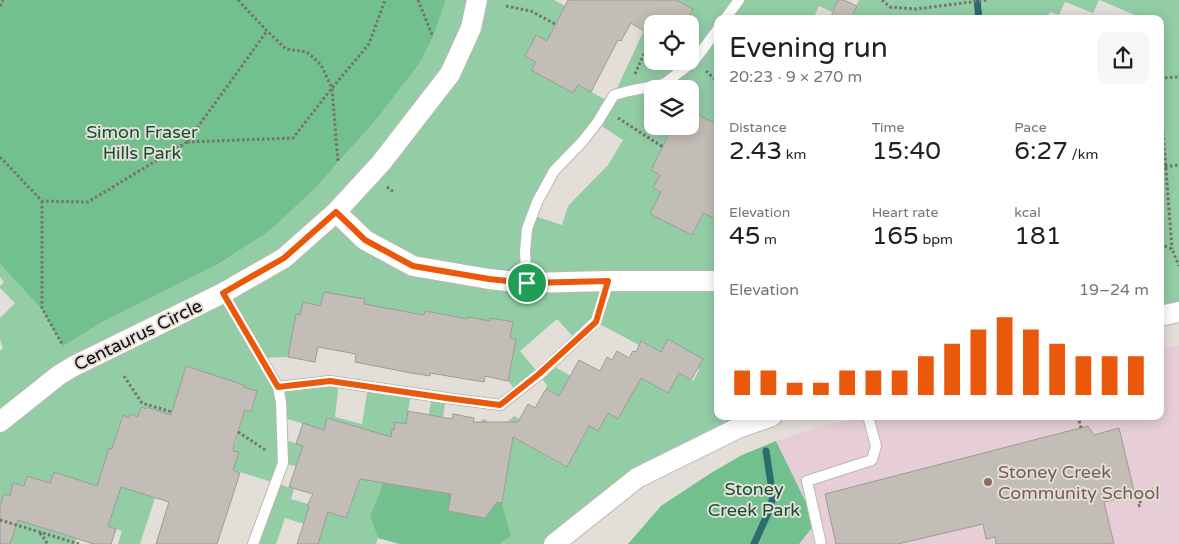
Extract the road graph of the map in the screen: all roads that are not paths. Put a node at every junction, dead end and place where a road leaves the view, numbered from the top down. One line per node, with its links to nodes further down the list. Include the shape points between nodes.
1 (478, 0): 5 (street, Centaurus Circle, via 471,28 450,74 381,163)
2 (739, 0): 3 (lane)
3 (728, 15)
4 (714, 34): 8 (lane, via 694,61 664,84 614,95 598,123 554,171 527,229)
5 (336, 212): 8 (street, via 365,240 413,266); 9 (street, Centaurus Circle, via 284,258)
6 (608, 281): 7 (street); 8 (street); 12 (lane, via 596,322 500,405 330,381)
7 (714, 281)
8 (527, 283)
9 (223, 293): 12 (lane); 15 (street, Centaurus Circle, via 74,366)
10 (1179, 312): 11 (street)
11 (1164, 315)
12 (278, 387): 16 (lane, via 283,463)
13 (761, 420): 17 (street, via 637,478)
14 (869, 420): 18 (lane, via 876,446 872,460 807,481)
15 (0, 422)
16 (253, 544)
17 (554, 544)
18 (821, 544)

